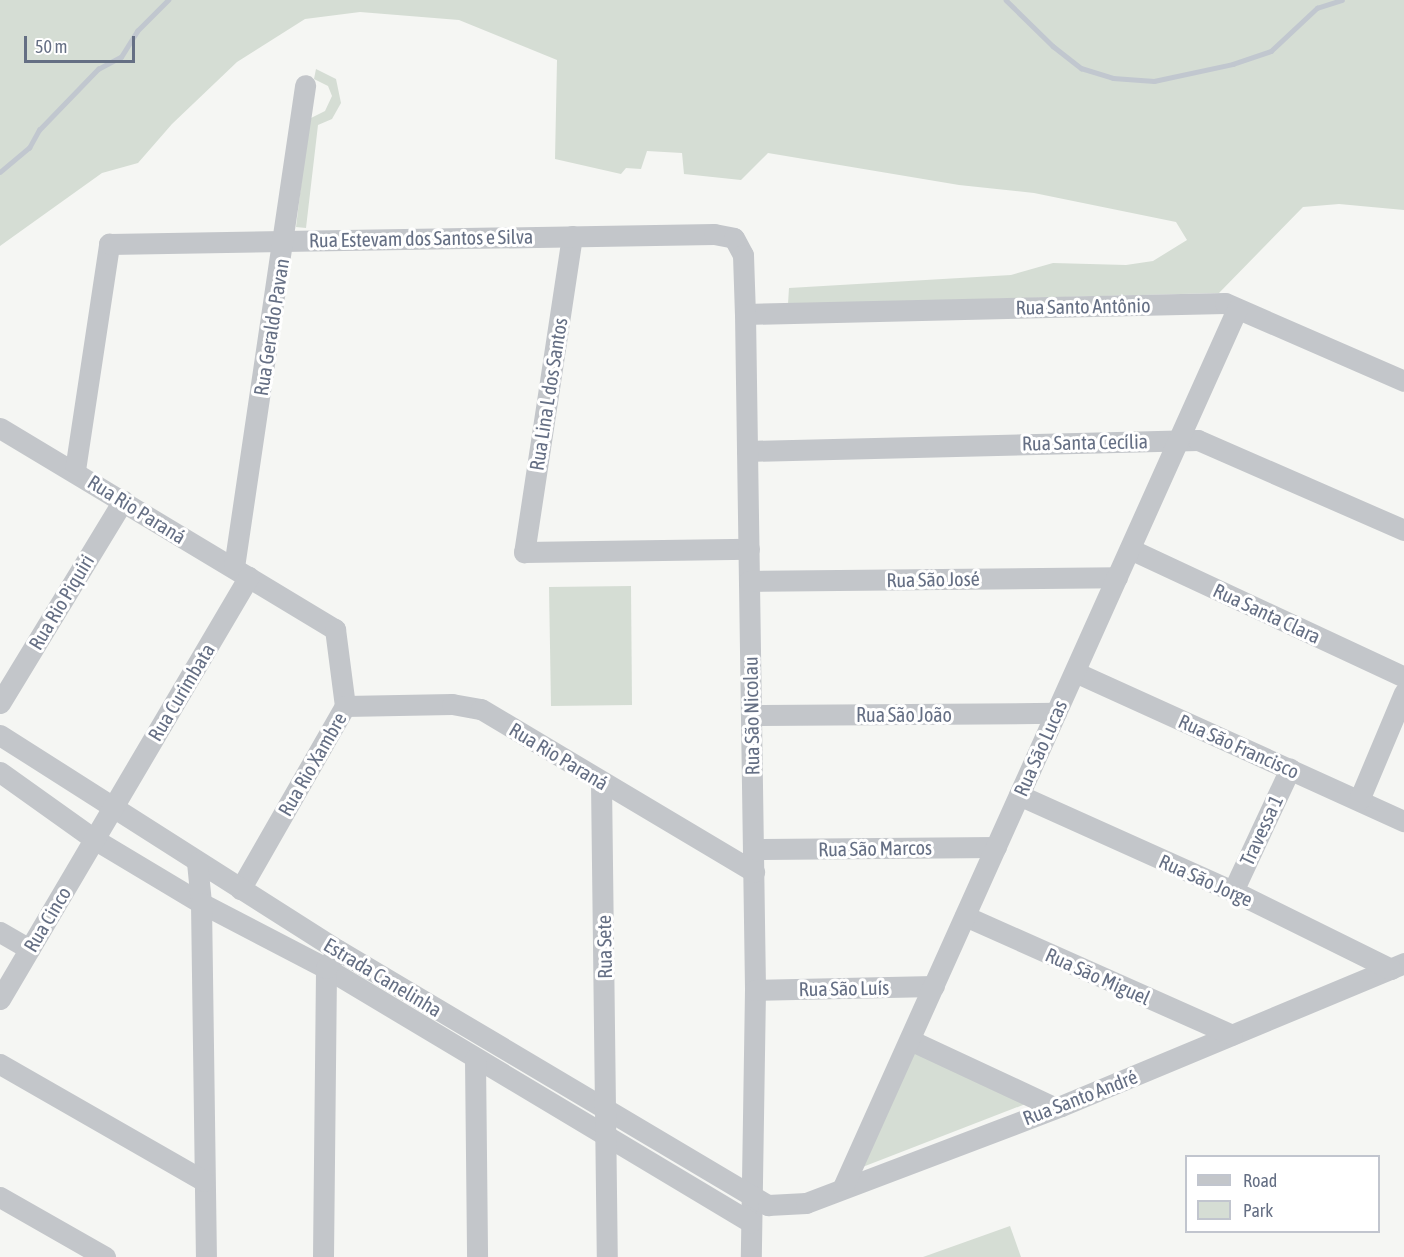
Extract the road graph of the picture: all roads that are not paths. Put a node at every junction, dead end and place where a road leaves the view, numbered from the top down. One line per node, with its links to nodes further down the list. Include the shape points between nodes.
1 (305, 85): 4 (street, Rua Geraldo Pavan)
2 (572, 236): 3 (street, Rua Estevam dos Santos e Silva, via 714,234); 4 (street, Rua Estevam dos Santos e Silva); 14 (street, Rua Lina L dos Santos, via 524,552)
3 (734, 238): 6 (street, Rua São Nicolau, via 743,255)
4 (284, 241): 11 (street, Rua Estevam dos Santos e Silva, via 109,244); 16 (street, Rua Geraldo Pavan)
5 (1238, 309): 6 (street, Rua Santo Antônio, via 1225,303); 7 (street, Rua Santo Antônio); 9 (street, Rua São Lucas)
6 (745, 314): 10 (street, Rua São Nicolau)
7 (1404, 381)
8 (0, 428): 11 (street, Rua Rio Paraná)
9 (1180, 440): 10 (street, Rua Santa Cecília); 13 (street, Rua Santa Cecília, via 1198,440); 15 (street, Rua São Lucas)
10 (747, 451): 14 (street, Rua São Nicolau)
11 (75, 470): 12 (street, Rua Rio Paraná)
12 (123, 501): 16 (street, Rua Rio Paraná); 23 (street, Rua Rio Piquiri)
13 (1404, 530)
14 (749, 549): 18 (street, Rua São Nicolau)
15 (1130, 549): 17 (street, Rua São Lucas); 21 (street, Rua Santa Clara)
16 (241, 572): 19 (street, Rua Rio Paraná); 33 (street, Rua Curimbata)
17 (1117, 577): 18 (street, Rua São José); 20 (street, Rua São Lucas)
18 (749, 581): 26 (street, Rua São Nicolau)
19 (335, 629): 24 (street, Rua Rio Xambre)
20 (1075, 672): 25 (street, Rua São Lucas); 28 (street, Rua São Francisco)
21 (1404, 677)
22 (1404, 693): 32 (street)
23 (0, 703)
24 (345, 706): 30 (street, Rua Rio Paraná, via 452,704 481,709); 40 (street, Rua Rio Xambre)
25 (1056, 713): 26 (street, Rua São João); 31 (street, Rua São Lucas)
26 (751, 715): 37 (street, Rua São Nicolau)
27 (0, 735): 33 (street, Estrada Canelinha)
28 (1290, 769): 32 (street, Rua São Francisco); 41 (street, Travessa 1)
29 (0, 772): 35 (street, Estrada Canelinha)
30 (601, 782): 39 (street, Rua Rio Paraná); 57 (street, Rua Sete)
31 (1019, 795): 36 (street, Rua São Lucas); 41 (street, Rua São Jorge)
32 (1359, 800): 34 (street, Rua São Francisco)
33 (113, 807): 35 (street, Rua Curimbata); 38 (street, Estrada Canelinha)
34 (1404, 821)
35 (94, 839): 42 (street, Estrada Canelinha); 45 (street, Rua Cinco)
36 (996, 847): 37 (street, Rua São Marcos); 43 (street, Rua São Lucas)
37 (753, 849): 39 (street, Rua São Nicolau)
38 (198, 862): 40 (street, Estrada Canelinha); 42 (street)
39 (754, 872): 50 (street, Rua São Nicolau)
40 (240, 889): 46 (street, Estrada Canelinha)
41 (1233, 891): 47 (street, Rua São Jorge)
42 (201, 903): 48 (street, Estrada Canelinha); 59 (street)
43 (965, 916): 49 (street, Rua São Lucas); 52 (street, Rua São Miguel)
44 (0, 932): 45 (street)
45 (29, 949): 51 (street, Rua Cinco)
46 (338, 950): 48 (street); 57 (street, Estrada Canelinha)
47 (1398, 966): 52 (street, Rua Santo André)
48 (326, 968): 54 (street, Estrada Canelinha); 66 (street)
49 (934, 986): 50 (street, Rua São Luís); 53 (street, Rua São Lucas)
50 (755, 990): 62 (street, Rua São Nicolau)
51 (0, 999)
52 (1232, 1035): 56 (street, Rua Santo André)
53 (910, 1040): 56 (street); 60 (street, Rua São Lucas)
54 (474, 1059): 58 (street, Estrada Canelinha); 67 (street)
55 (0, 1064): 59 (street)
56 (1054, 1107): 60 (street, Rua Santo André)
57 (607, 1112): 58 (street, Rua Sete); 62 (street, Estrada Canelinha)
58 (606, 1138): 63 (street, Estrada Canelinha); 68 (street, Rua Sete)
59 (204, 1181): 65 (street)
60 (843, 1188): 62 (street, Rua Santo André, via 806,1203 785,1206)
61 (0, 1197): 64 (street)
62 (751, 1197): 63 (street)
63 (751, 1222): 69 (street)
64 (105, 1257)
65 (206, 1257)
66 (323, 1257)
67 (477, 1257)
68 (608, 1257)
69 (751, 1257)

